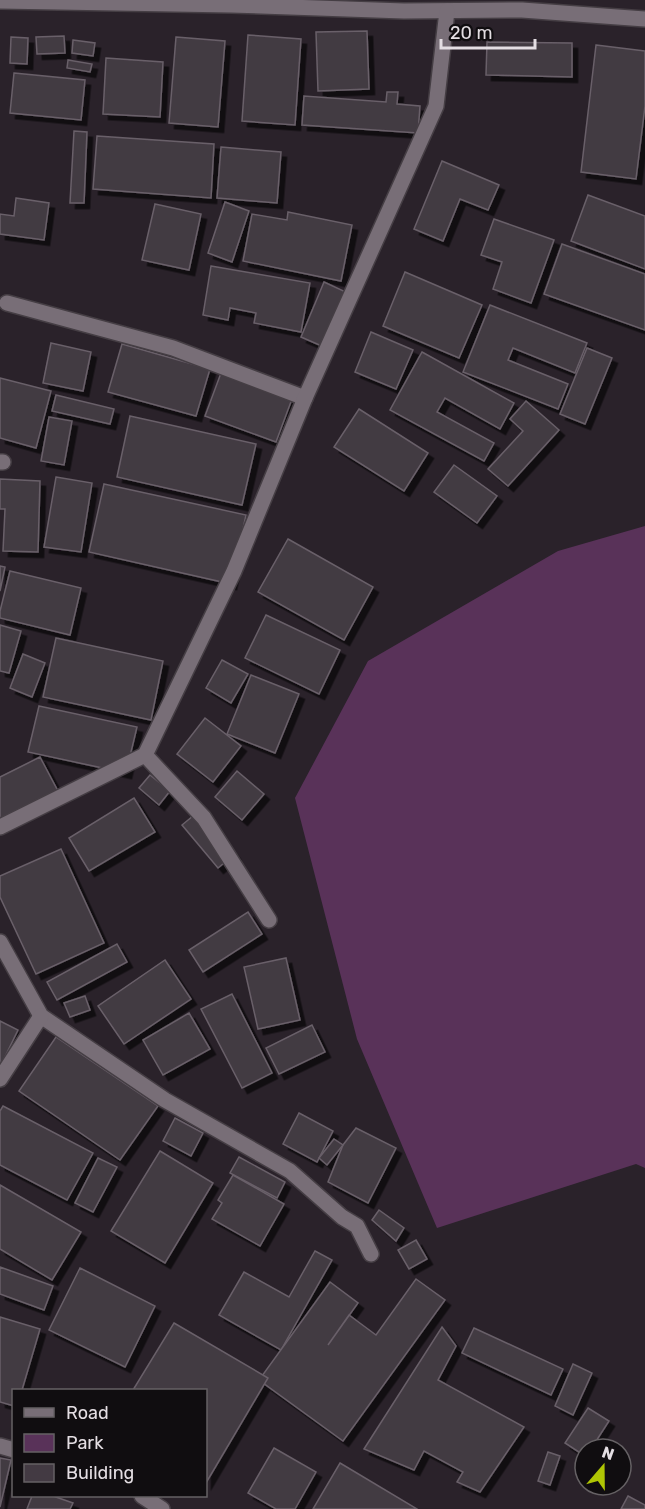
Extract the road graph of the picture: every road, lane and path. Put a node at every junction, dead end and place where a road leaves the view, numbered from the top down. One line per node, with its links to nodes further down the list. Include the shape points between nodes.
1 (0, 2): 2 (street)
2 (232, 2): 4 (street)
3 (522, 5): 5 (street); 6 (street)
4 (403, 6): 5 (street)
5 (447, 11): 8 (street, via 436,106)
6 (645, 19)
7 (8, 303): 8 (street, via 173,348)
8 (305, 398): 9 (street, via 234,571)
9 (145, 755): 10 (street); 11 (street, via 204,818)
10 (0, 827)
11 (269, 920)
12 (0, 942): 13 (street)
13 (41, 1016): 14 (street); 15 (street, via 165,1100 290,1171 357,1226)
14 (0, 1080)
15 (371, 1254)
16 (144, 1497): 17 (street)
17 (162, 1509)

